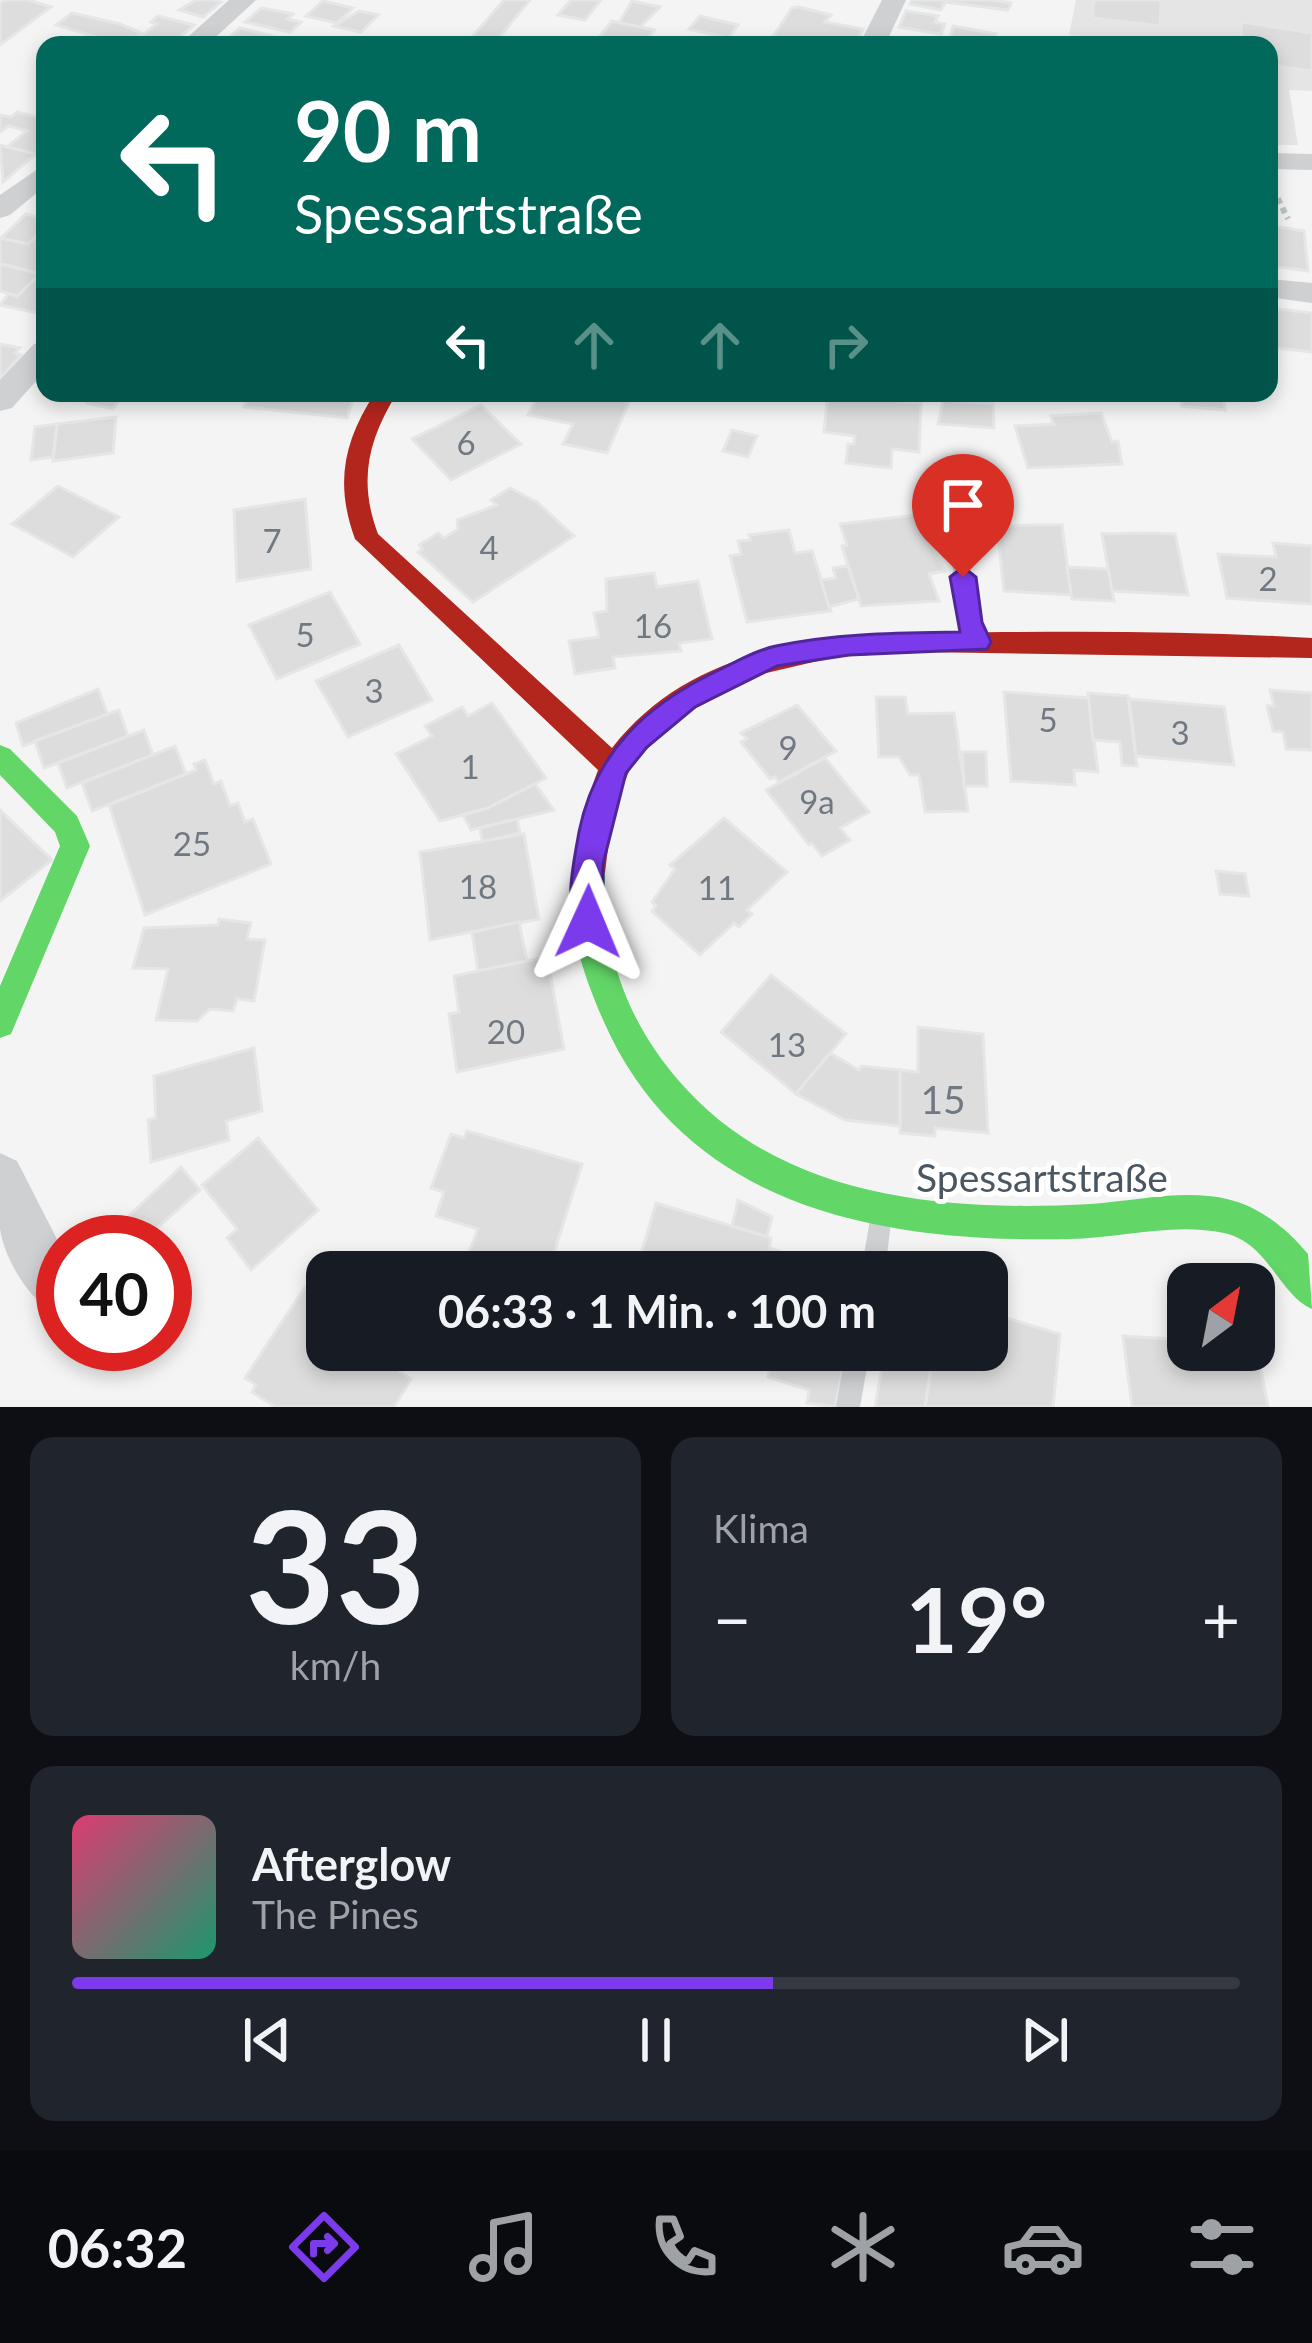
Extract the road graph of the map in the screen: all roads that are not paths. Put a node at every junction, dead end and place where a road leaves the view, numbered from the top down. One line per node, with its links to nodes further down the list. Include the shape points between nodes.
1 (244, 0): 3 (street)
2 (894, 0): 4 (street)
3 (202, 36)
4 (876, 36)
5 (1278, 161): 6 (street)
6 (1312, 162)
7 (36, 179): 8 (street)
8 (0, 209)
9 (1278, 289): 10 (street)
10 (1312, 293)
11 (36, 361): 12 (street)
12 (0, 400)
13 (380, 402): 18 (street, via 355,442 349,491 368,539)
14 (955, 464): 15 (lane, via 950,486)
15 (978, 642): 16 (street, Spessartstraße); 18 (street, Spessartstraße, via 849,645 772,657 685,699)
16 (1312, 648)
17 (0, 757): 19 (street, via 68,825 75,846)
18 (614, 767): 21 (street, Spessartstraße, via 588,864 588,922 626,1040 688,1117 755,1168 819,1198)
19 (0, 1023)
20 (0, 1178): 23 (street)
21 (879, 1211): 22 (lane); 24 (street, Spessartstraße, via 973,1221 1222,1215 1266,1237)
22 (875, 1251)
23 (36, 1254)
24 (1312, 1291)
25 (855, 1371): 26 (lane)
26 (848, 1407)

